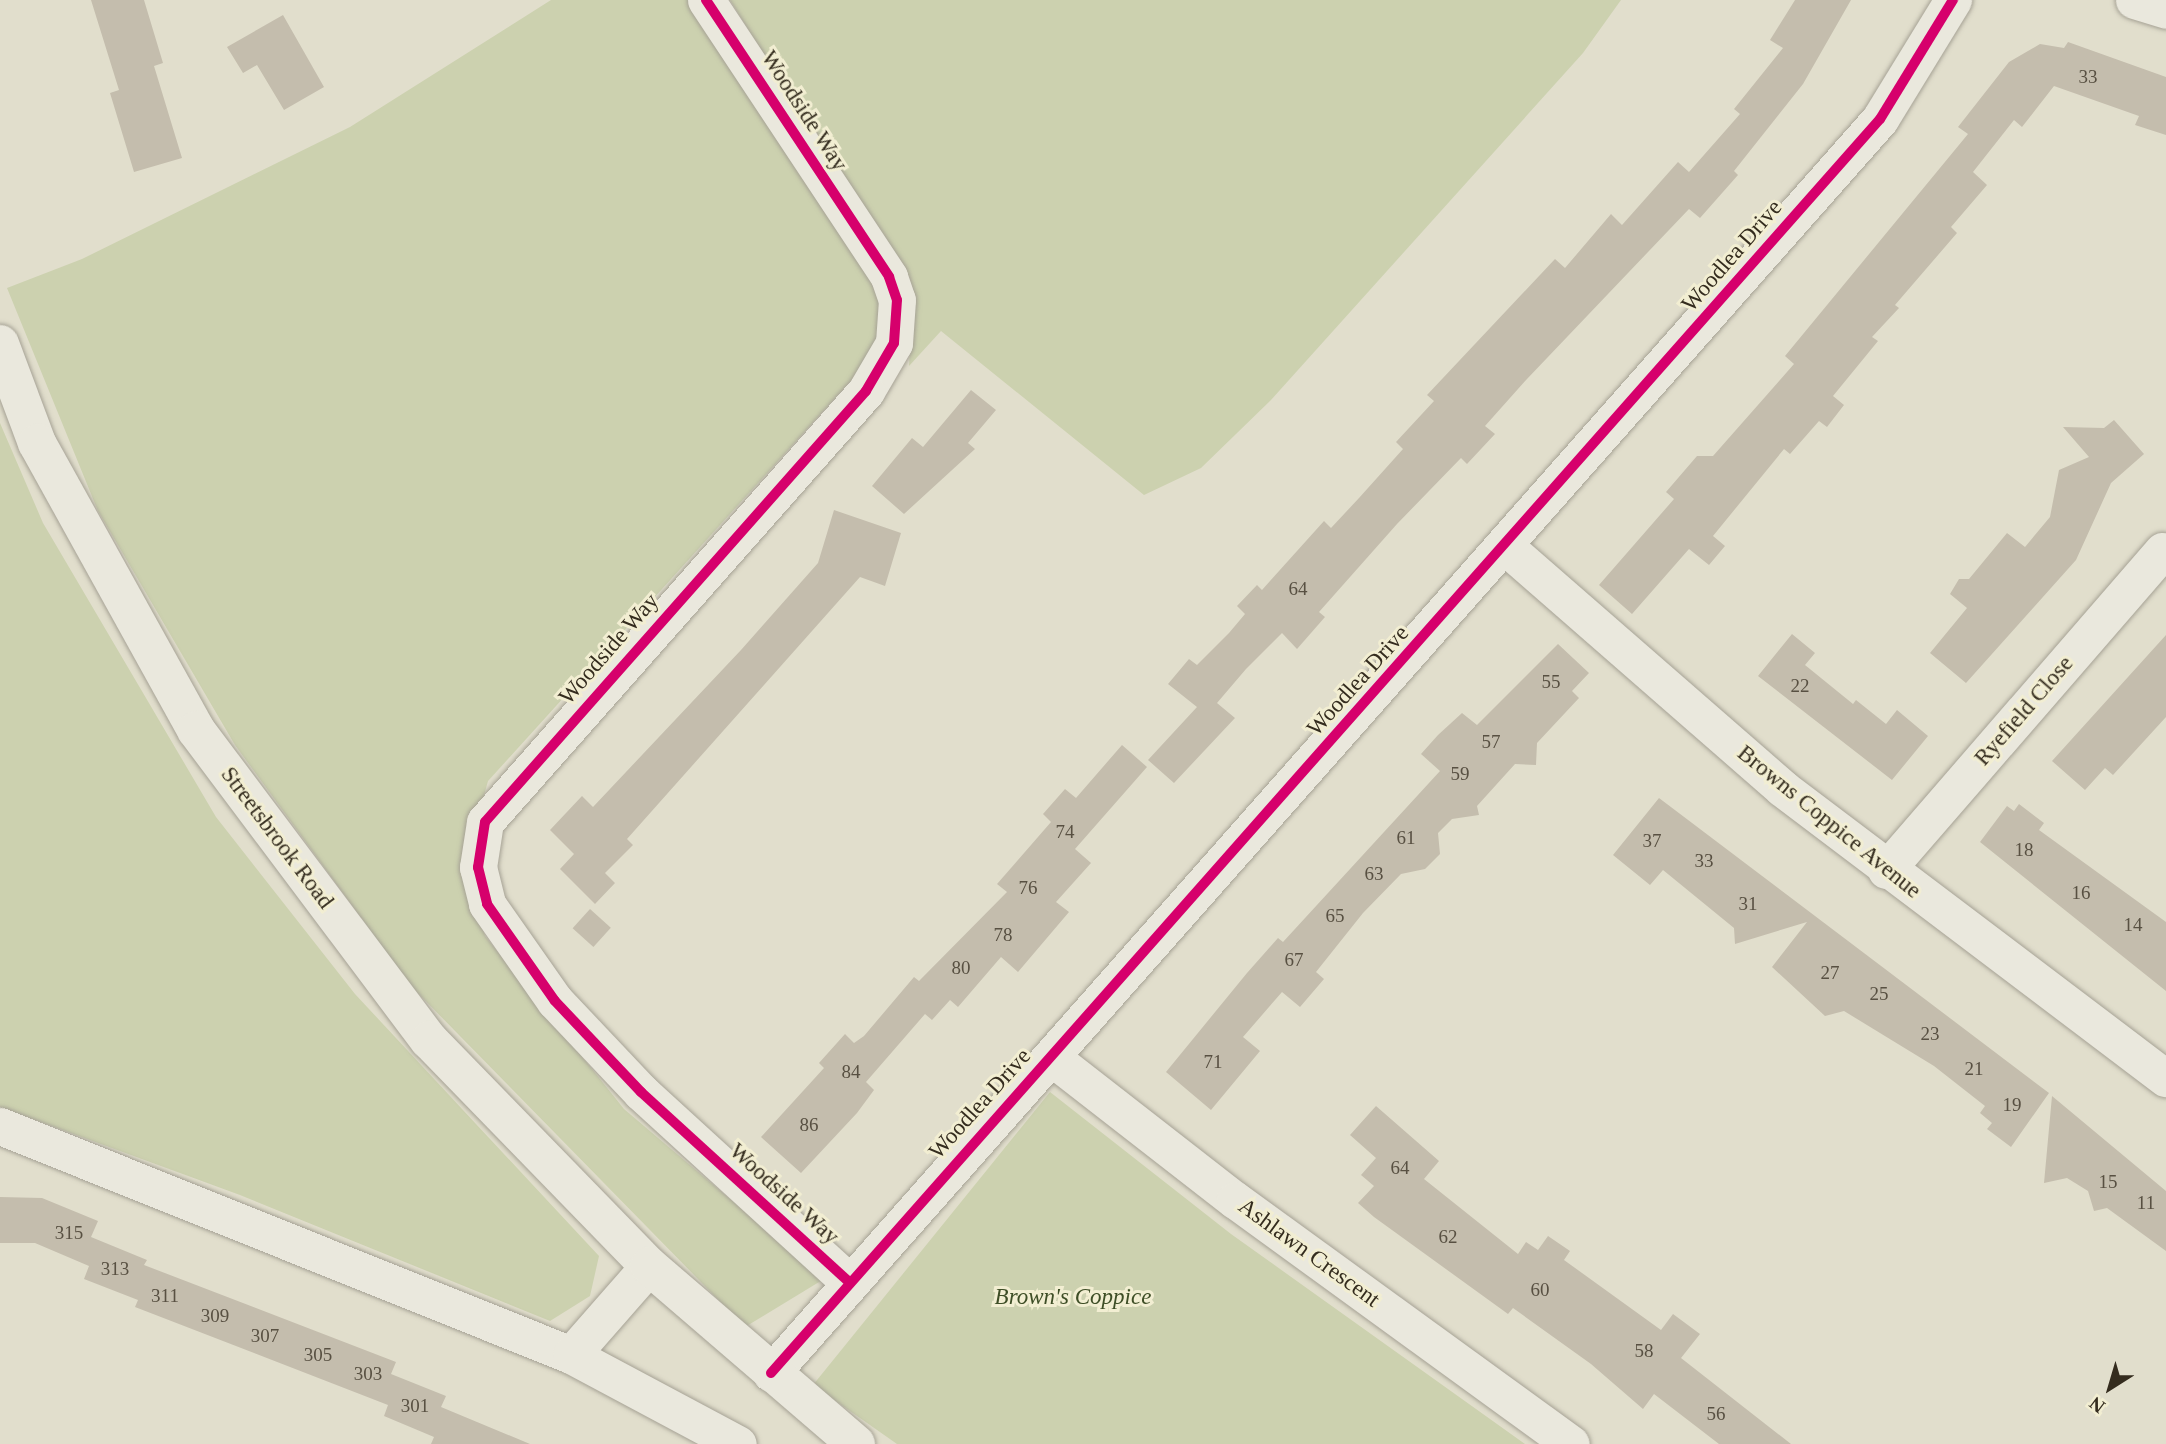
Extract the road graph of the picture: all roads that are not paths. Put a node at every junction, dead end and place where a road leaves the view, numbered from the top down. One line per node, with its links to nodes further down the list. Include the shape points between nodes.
1 (706, 0): 13 (street, Woodside Way, via 889,277 897,300 894,343 866,391 485,822 478,867 487,905 555,1001 641,1092)
2 (1953, 0): 6 (street, Woodlea Drive, via 1880,119)
3 (2134, 0): 4 (street)
4 (2166, 10)
5 (0, 344): 12 (main road, Streetsbrook Road, via 37,443 196,730 429,1040)
6 (1506, 547): 8 (street, Browns Coppice Avenue, via 1782,788); 9 (street, Woodlea Drive)
7 (2162, 551): 8 (street, Ryefield Close)
8 (1886, 870): 10 (street, Browns Coppice Avenue)
9 (1051, 1057): 13 (street, Woodlea Drive); 18 (street, Ashlawn Crescent, via 1235,1200)
10 (2166, 1078)
11 (0, 1126): 14 (street)
12 (649, 1266): 14 (street); 15 (main road, Streetsbrook Road)
13 (847, 1280): 15 (street, Woodlea Drive)
14 (571, 1355): 16 (street)
15 (771, 1373): 17 (main road, Streetsbrook Road)
16 (738, 1444)
17 (856, 1444)
18 (1571, 1444)

